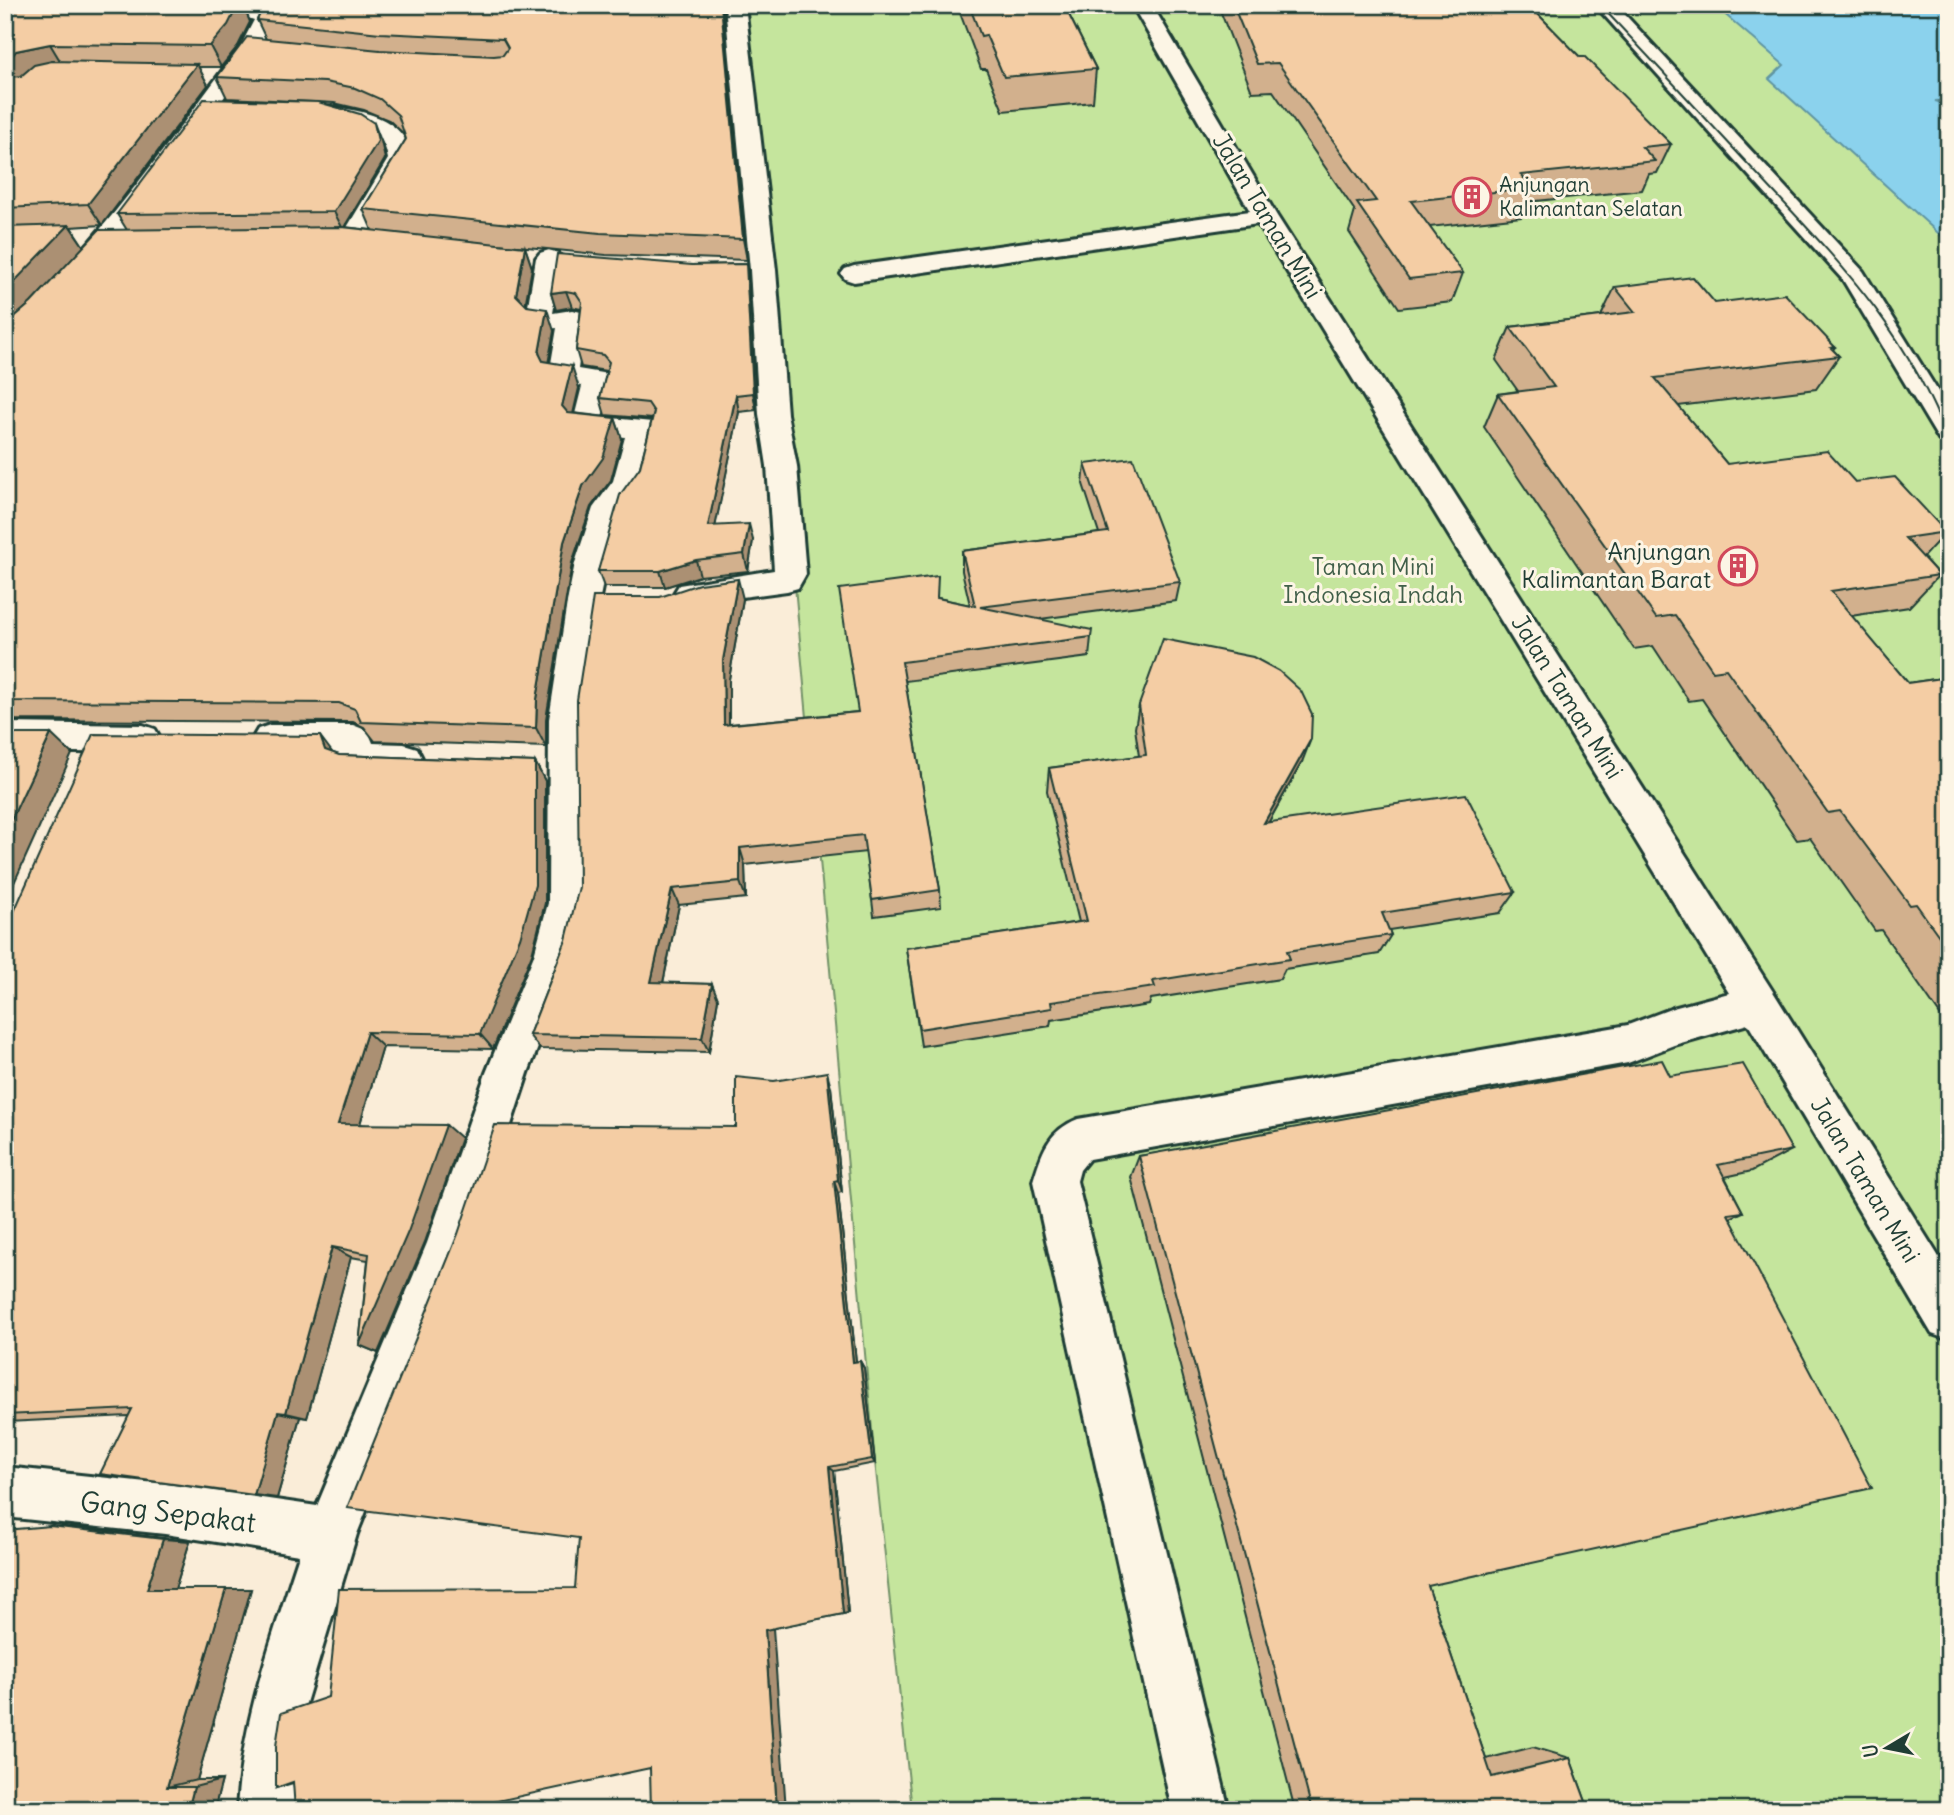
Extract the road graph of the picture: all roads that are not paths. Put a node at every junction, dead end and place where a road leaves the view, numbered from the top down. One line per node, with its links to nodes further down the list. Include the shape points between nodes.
1 (172, 5): 5 (street)
2 (735, 5): 24 (street, via 752,270 782,466 790,573 787,580 701,590)
3 (1142, 5): 13 (street, Jalan Taman Mini)
4 (1605, 5): 23 (street, via 1854,276)
5 (248, 8): 6 (street, via 265,18)
6 (250, 48): 7 (street); 9 (street)
7 (276, 50)
8 (201, 76): 9 (street)
9 (228, 77): 10 (street)
10 (204, 107): 11 (street); 15 (street)
11 (231, 107)
12 (299, 111): 17 (street, via 379,125 397,142 400,159)
13 (1265, 216): 21 (street); 31 (street, Jalan Taman Mini)
14 (78, 237): 15 (street)
15 (107, 239): 18 (street); 22 (street)
16 (327, 239): 17 (street)
17 (352, 239): 19 (street)
18 (140, 241)
19 (380, 241)
20 (549, 258): 34 (street, via 539,317 549,321 572,318 562,375 598,380 586,426 642,428 627,482 608,508 591,563 596,601 566,719 548,763 567,903 554,955 507,1073 449,1244)
21 (853, 274)
22 (5, 345)
23 (1949, 433)
24 (660, 602)
25 (5, 737): 26 (street)
26 (99, 738): 27 (street); 30 (street)
27 (180, 739)
28 (233, 739): 29 (street, via 353,739 355,757)
29 (441, 759)
30 (83, 774)
31 (1759, 1003): 32 (street, Jalan Taman Mini); 36 (street, via 1628,1044 1078,1140 1068,1148 1055,1181)
32 (1949, 1317)
33 (5, 1493): 34 (street, Gang Sepakat, via 165,1509)
34 (331, 1534): 35 (street, via 279,1703)
35 (265, 1810)
36 (1201, 1810)

